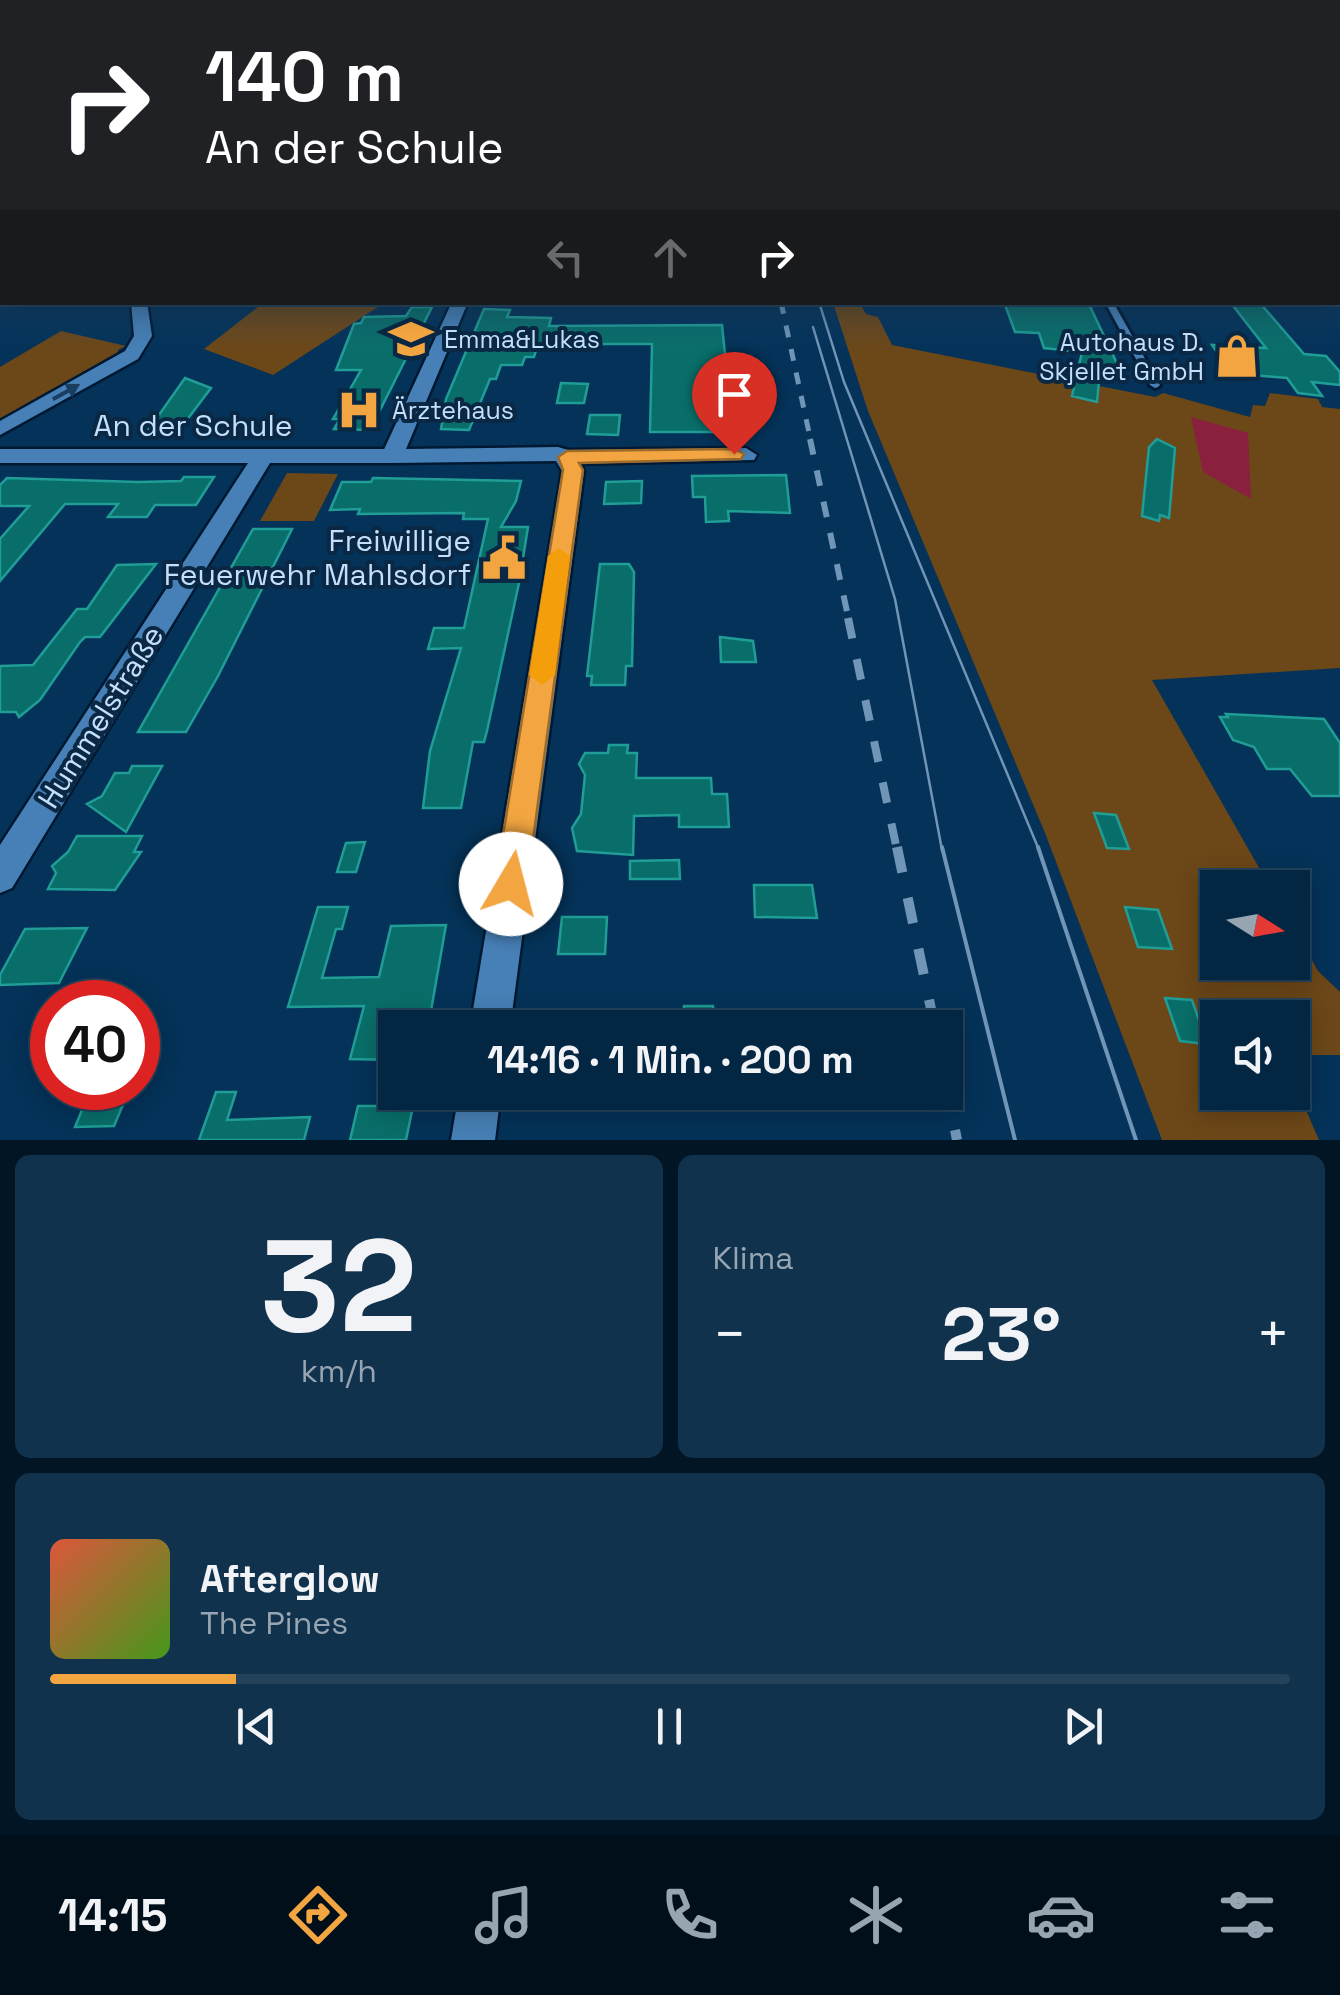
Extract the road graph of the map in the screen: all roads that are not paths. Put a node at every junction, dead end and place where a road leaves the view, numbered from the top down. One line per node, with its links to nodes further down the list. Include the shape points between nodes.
1 (139, 305): 5 (street, one-way to 1, via 132,355 144,336)
2 (459, 305): 9 (street)
3 (1111, 305): 4 (lane)
4 (1155, 385)
5 (0, 429)
6 (264, 455): 8 (street, An der Schule); 9 (street, An der Schule); 11 (street, Hummelstraße)
7 (746, 455): 10 (street, An der Schule)
8 (0, 456)
9 (392, 456): 10 (street, An der Schule)
10 (567, 457): 12 (street, via 573,470)
11 (0, 876)
12 (493, 1010)
13 (478, 1110): 14 (street)
14 (474, 1140)

